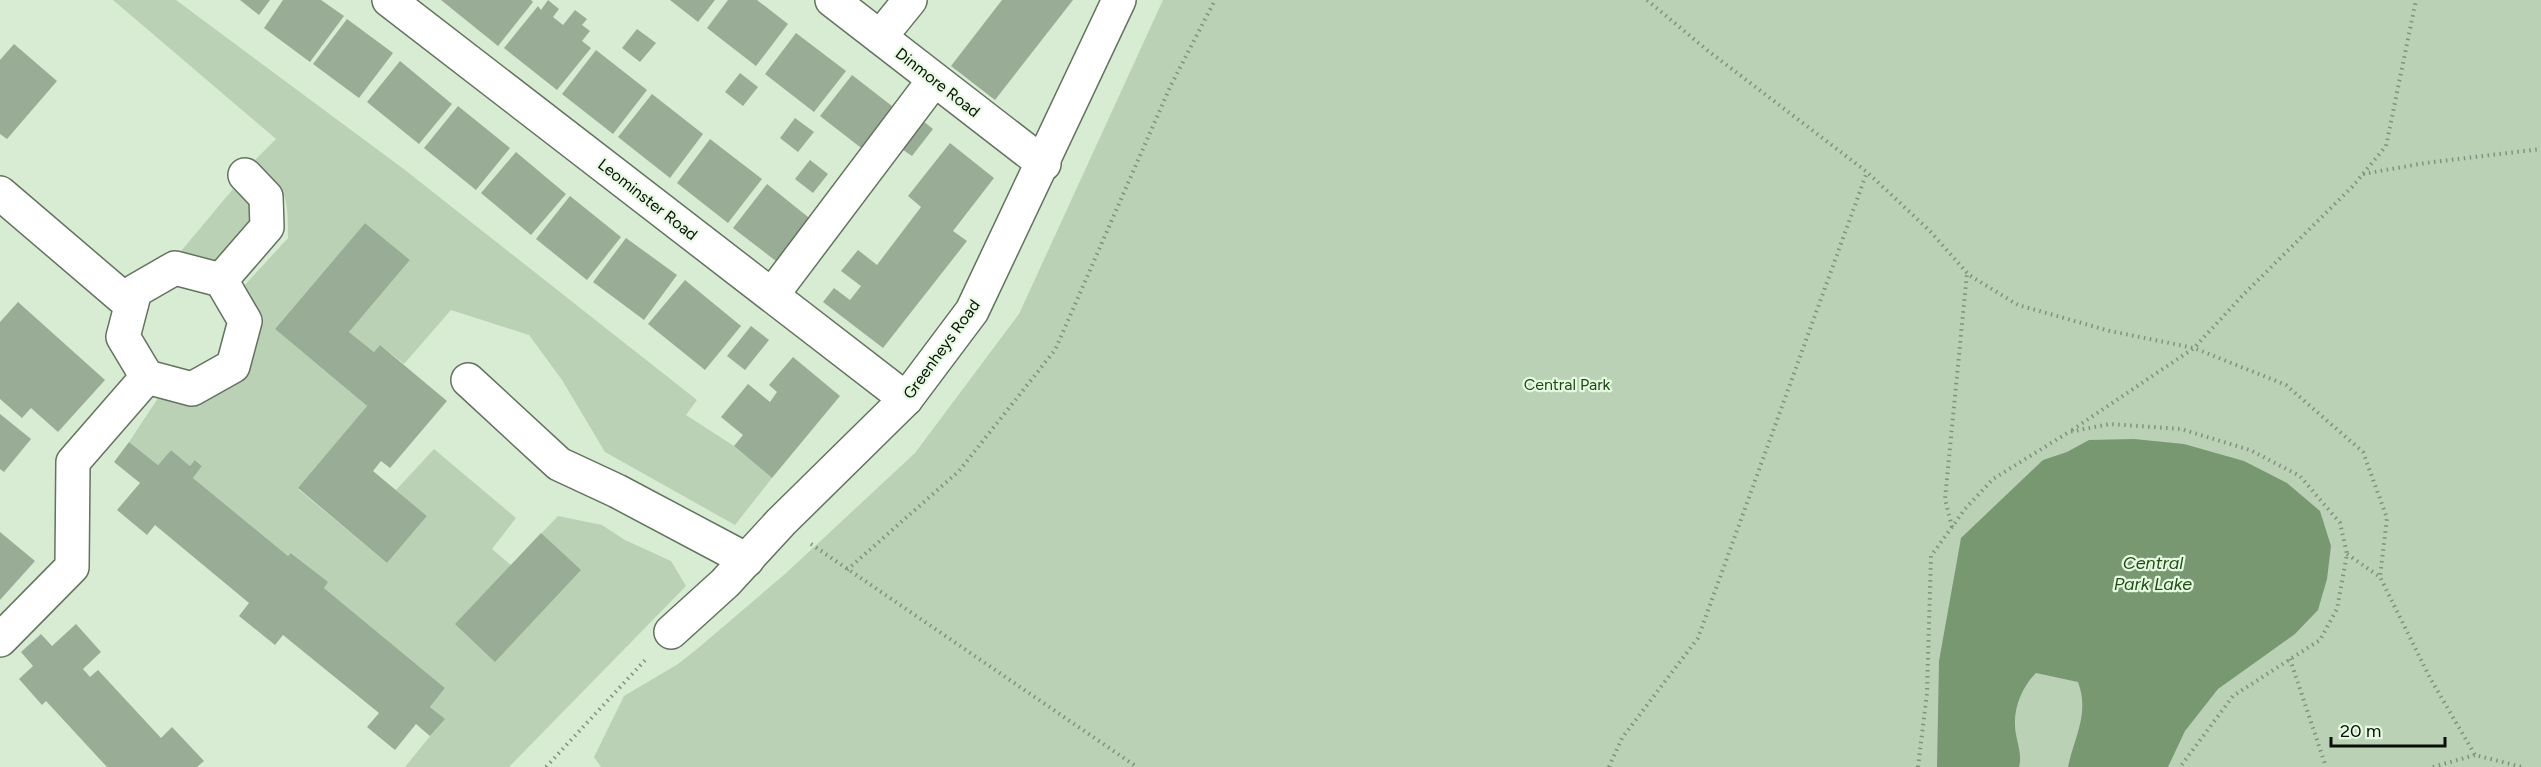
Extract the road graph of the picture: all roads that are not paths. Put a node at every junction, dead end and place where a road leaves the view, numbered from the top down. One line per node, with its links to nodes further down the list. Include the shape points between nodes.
1 (389, 0): 11 (street, Leominster Road)
2 (832, 0): 5 (street, Dinmore Road)
3 (910, 0): 5 (street)
4 (1119, 0): 7 (street, Greenheys Road)
5 (880, 37): 6 (street, Dinmore Road)
6 (934, 80): 7 (street, Dinmore Road); 11 (street)
7 (1044, 164): 15 (street, Greenheys Road, via 972,311)
8 (244, 175): 10 (street, via 266,196 267,227)
9 (0, 193): 12 (street)
10 (221, 280): 12 (street, via 176,268 135,291); 13 (street, via 244,321 233,366 192,389)
11 (772, 295): 15 (street, Leominster Road)
12 (131, 305): 13 (street, via 123,337)
13 (147, 377): 18 (street, via 73,462 72,567)
14 (468, 380): 16 (street, via 559,464)
15 (906, 399): 16 (street, Greenheys Road)
16 (747, 560): 17 (street, Greenheys Road)
17 (671, 632)
18 (0, 640)

